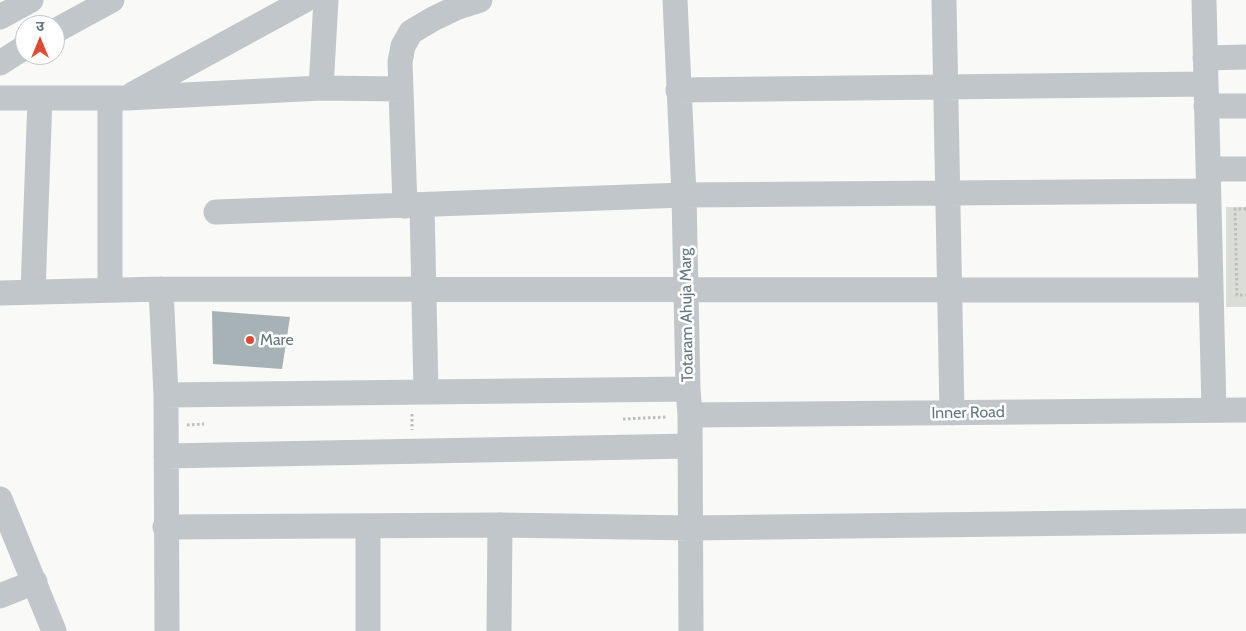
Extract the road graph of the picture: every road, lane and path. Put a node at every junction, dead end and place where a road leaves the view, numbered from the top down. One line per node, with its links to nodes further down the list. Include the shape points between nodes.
1 (31, 0): 9 (street)
2 (112, 0): 10 (street)
3 (305, 0): 22 (street)
4 (326, 0): 16 (street)
5 (480, 0): 17 (street, via 458,7 411,32 402,46)
6 (676, 0): 18 (street, Totaram Ahuja Marg)
7 (944, 0): 15 (street)
8 (1204, 0): 13 (street)
9 (0, 17)
10 (65, 26)
11 (15, 53): 14 (street)
12 (1246, 57): 13 (street)
13 (1205, 58): 19 (street)
14 (0, 63)
15 (946, 87): 18 (street); 19 (street); 26 (street)
16 (321, 88): 17 (street); 22 (street)
17 (401, 89): 28 (street)
18 (678, 90): 27 (street, Totaram Ahuja Marg)
19 (1206, 95): 23 (street); 25 (street)
20 (0, 98): 21 (street)
21 (40, 98): 22 (street); 37 (street)
22 (118, 98): 33 (street)
23 (1246, 106)
24 (1246, 169): 25 (street)
25 (1208, 180): 26 (street); 35 (street)
26 (947, 193): 27 (street); 36 (street)
27 (684, 195): 28 (street); 34 (street, Totaram Ahuja Marg)
28 (414, 205): 30 (street); 32 (street)
29 (1246, 209): 39 (path, via 1235,209 1237,295)
30 (216, 212)
31 (161, 289): 32 (street); 33 (street); 41 (street)
32 (424, 289): 34 (street); 42 (street)
33 (110, 290): 37 (street)
34 (687, 290): 36 (street); 40 (street, Totaram Ahuja Marg)
35 (1211, 290): 36 (street); 43 (street)
36 (949, 291): 45 (street)
37 (33, 292): 38 (street)
38 (0, 293)
39 (1246, 295)
40 (688, 389): 42 (street); 46 (street, Totaram Ahuja Marg)
41 (166, 395): 42 (street); 50 (street)
42 (419, 401): 48 (path)
43 (1214, 410): 44 (street, Inner Road); 45 (street, Inner Road)
44 (1246, 410)
45 (952, 413): 46 (street, Inner Road)
46 (690, 416): 47 (path); 49 (street, Totaram Ahuja Marg)
47 (623, 419)
48 (412, 435)
49 (690, 446): 50 (street); 56 (street, Totaram Ahuja Marg)
50 (166, 456): 54 (street)
51 (0, 499): 57 (street)
52 (1246, 521): 56 (street)
53 (500, 525): 55 (street); 56 (street); 62 (street)
54 (165, 527): 55 (street); 60 (street)
55 (368, 527): 61 (street)
56 (691, 528): 63 (street, Totaram Ahuja Marg)
57 (34, 582): 58 (street); 59 (street)
58 (0, 596)
59 (54, 631)
60 (167, 631)
61 (368, 631)
62 (499, 631)
63 (691, 631)

